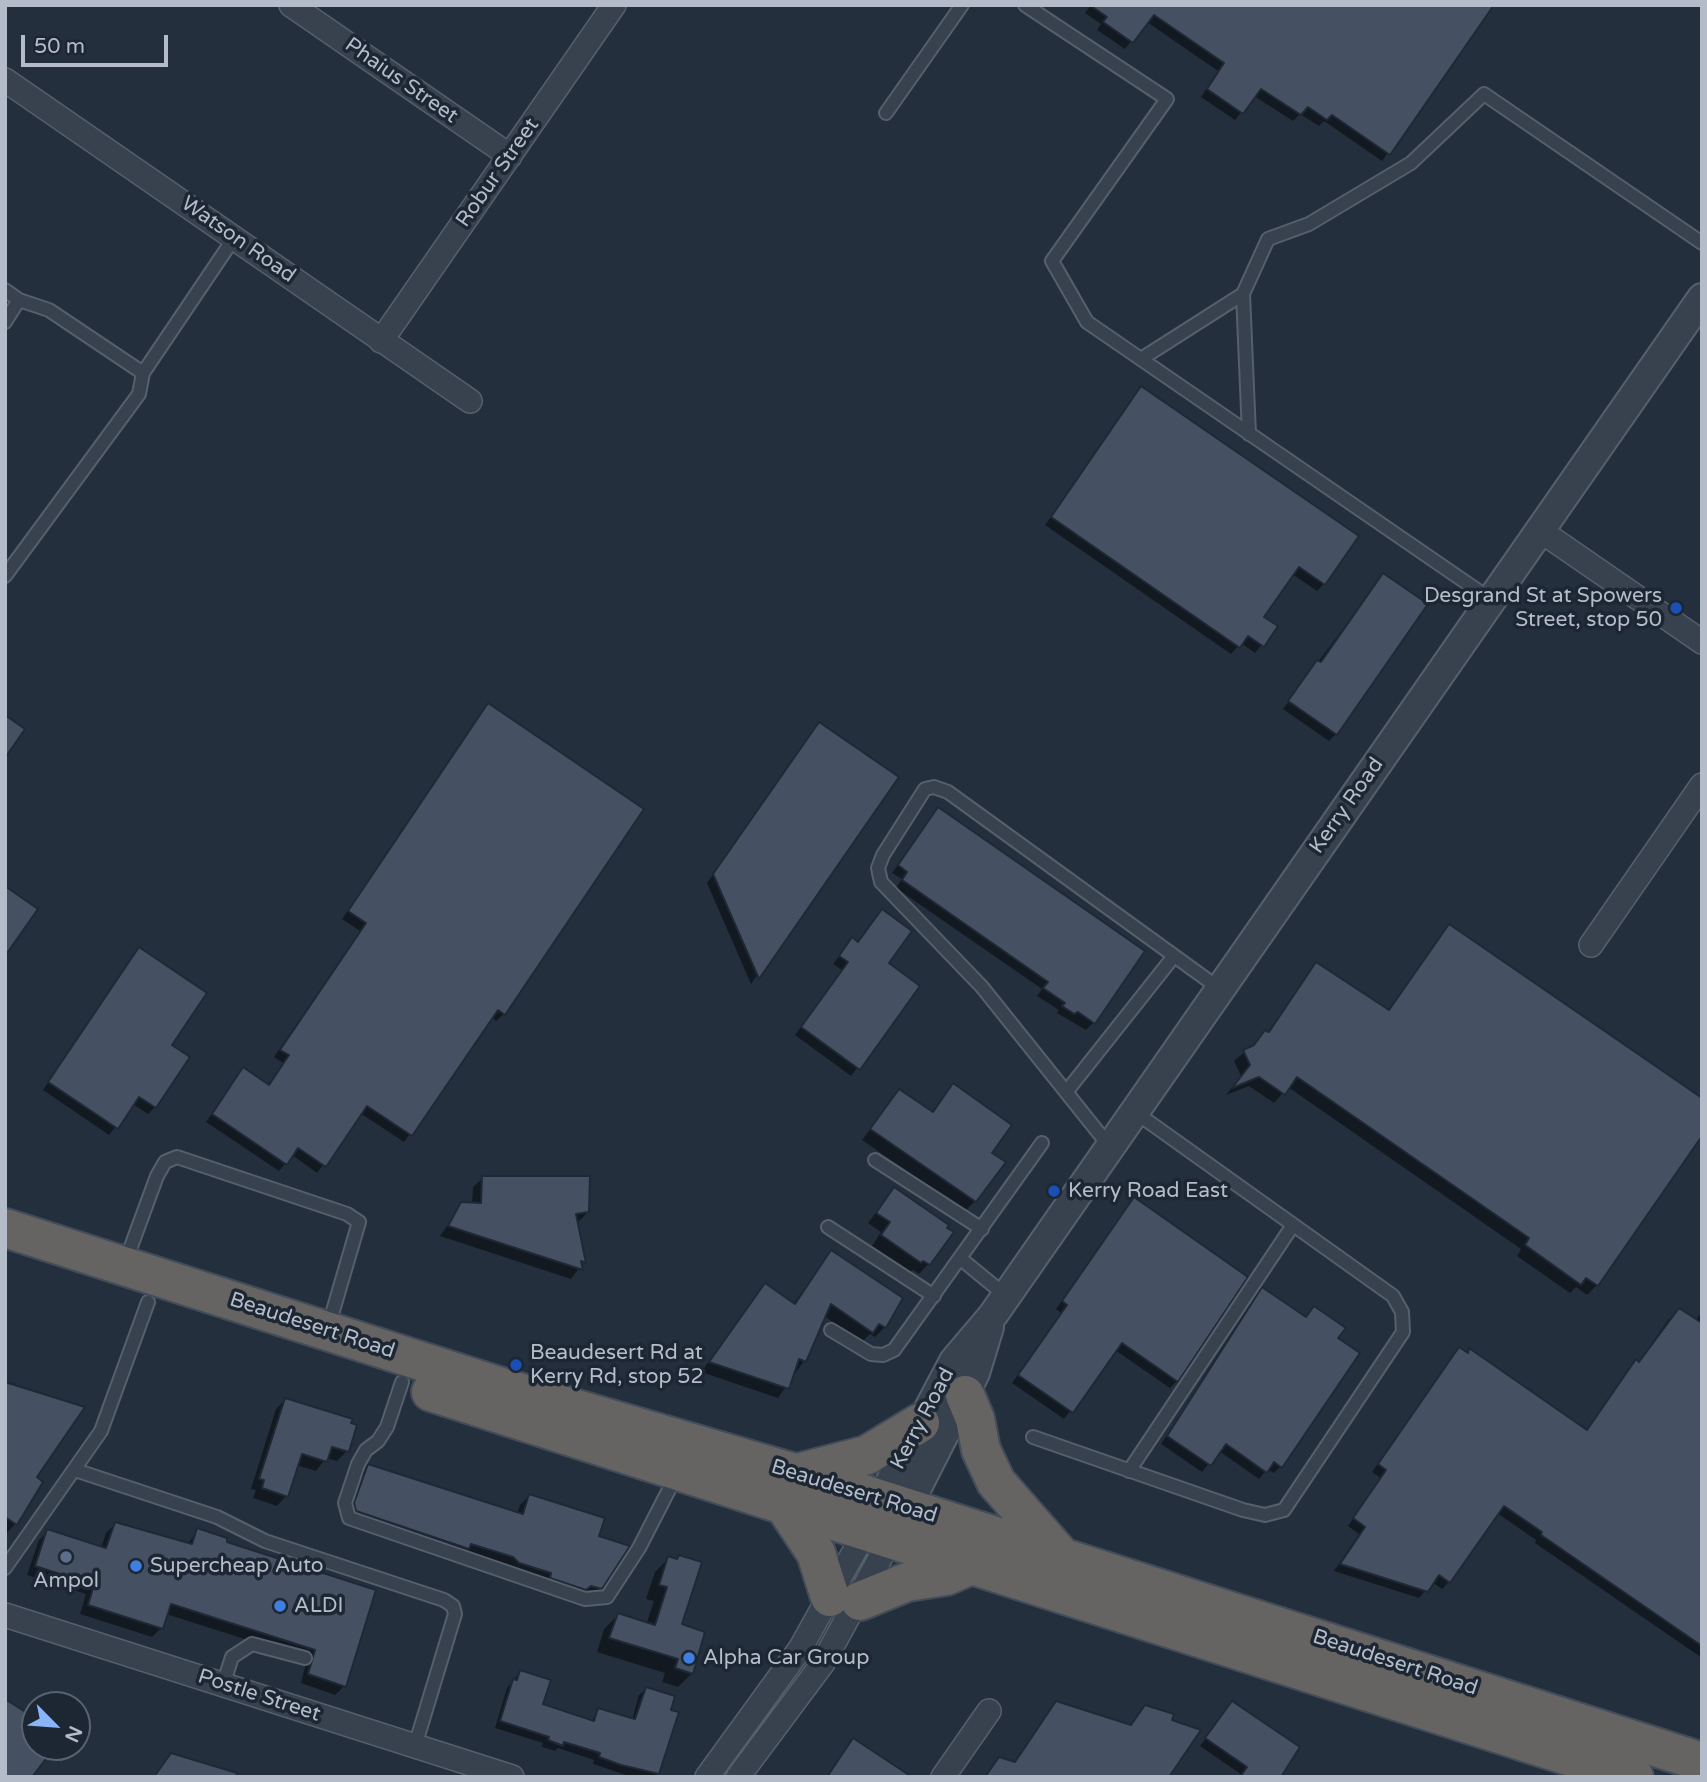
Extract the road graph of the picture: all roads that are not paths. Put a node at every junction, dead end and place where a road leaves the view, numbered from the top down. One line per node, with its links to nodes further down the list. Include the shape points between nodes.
1 (291, 5): 7 (street, Phaius Street)
2 (614, 5): 7 (street, Robur Street)
3 (962, 5): 6 (lane)
4 (1026, 5): 16 (lane, via 1167,99 1052,261 1087,322)
5 (5, 79): 8 (street, Watson Road)
6 (886, 113)
7 (510, 156): 15 (street, Robur Street)
8 (234, 238): 15 (street, Watson Road); 17 (lane)
9 (1702, 243): 11 (lane, via 1484,94 1411,163 1309,224 1268,239)
10 (5, 290): 12 (lane)
11 (1243, 294): 16 (lane); 19 (lane)
12 (19, 300): 14 (lane); 17 (lane, via 49,310)
13 (1697, 315): 20 (street, Kerry Road)
14 (5, 321)
15 (381, 341): 18 (street, Watson Road)
16 (1141, 359): 19 (lane)
17 (143, 373): 21 (lane, via 139,394)
18 (470, 401)
19 (1249, 433): 22 (lane)
20 (1538, 529): 22 (street, Kerry Road); 23 (street)
21 (5, 576)
22 (1490, 599): 27 (street, Kerry Road)
23 (1702, 642)
24 (1702, 785): 25 (street)
25 (1591, 944)
26 (1174, 956): 27 (lane); 28 (lane); 28 (lane, via 947,792 925,789 883,855 878,868 881,882 982,987)
27 (1220, 989): 29 (street, Kerry Road)
28 (1067, 1091): 31 (lane)
29 (1135, 1111): 31 (street, Kerry Road); 33 (lane)
30 (1042, 1143): 36 (lane)
31 (1110, 1147): 42 (street, Kerry Road)
32 (875, 1160): 36 (lane)
33 (1293, 1225): 51 (lane); 51 (lane, via 1392,1296 1402,1312 1403,1332 1284,1510 1265,1515 1242,1510)
34 (828, 1227): 40 (lane)
35 (5, 1228): 39 (highway, Beaudesert Road)
36 (982, 1229): 38 (lane)
37 (5, 1255): 41 (highway, Beaudesert Road)
38 (961, 1259): 40 (lane); 42 (lane)
39 (124, 1266): 44 (highway, Beaudesert Road); 44 (lane, via 157,1176 165,1162 177,1157 359,1222)
40 (934, 1296): 43 (lane, via 894,1350 883,1355 871,1354)
41 (148, 1302): 45 (highway, Beaudesert Road); 49 (lane, via 112,1408)
42 (999, 1305): 46 (street, Kerry Road); 47 (street, Kerry Road, via 954,1361)
43 (831, 1330)
44 (327, 1331): 52 (highway, Beaudesert Road)
45 (402, 1382): 50 (highway, Beaudesert Road); 50 (lane, via 387,1427 358,1464 345,1503 349,1518 585,1599 607,1597 639,1548)
46 (965, 1395): 53 (street, Kerry Road); 54 (highway, via 984,1459 996,1482)
47 (920, 1423): 52 (highway, via 862,1457); 53 (street, Kerry Road)
48 (1033, 1437): 51 (lane)
49 (75, 1470): 56 (lane); 62 (lane, via 217,1517 265,1541 453,1606 455,1614)
50 (678, 1471): 52 (highway, Beaudesert Road)
51 (1129, 1471)
52 (790, 1489): 53 (highway, Beaudesert Road); 57 (highway, via 816,1553)
53 (886, 1520): 54 (highway, Beaudesert Road); 55 (highway, Beaudesert Road); 57 (street, Kerry Road)
54 (1060, 1555): 63 (highway, Beaudesert Road)
55 (971, 1564): 57 (highway, via 946,1576); 68 (highway, Beaudesert Road)
56 (5, 1568)
57 (845, 1599): 65 (street, Kerry Road); 66 (street, Kerry Road, via 823,1663)
58 (5, 1615): 60 (street, Postle Street)
59 (304, 1658): 60 (lane, via 252,1644 232,1657)
60 (223, 1685): 62 (street, Postle Street)
61 (989, 1711): 67 (street)
62 (415, 1746): 64 (street, Postle Street)
63 (1702, 1762)
64 (512, 1777)
65 (707, 1777)
66 (738, 1777)
67 (943, 1777)
68 (1633, 1777)

